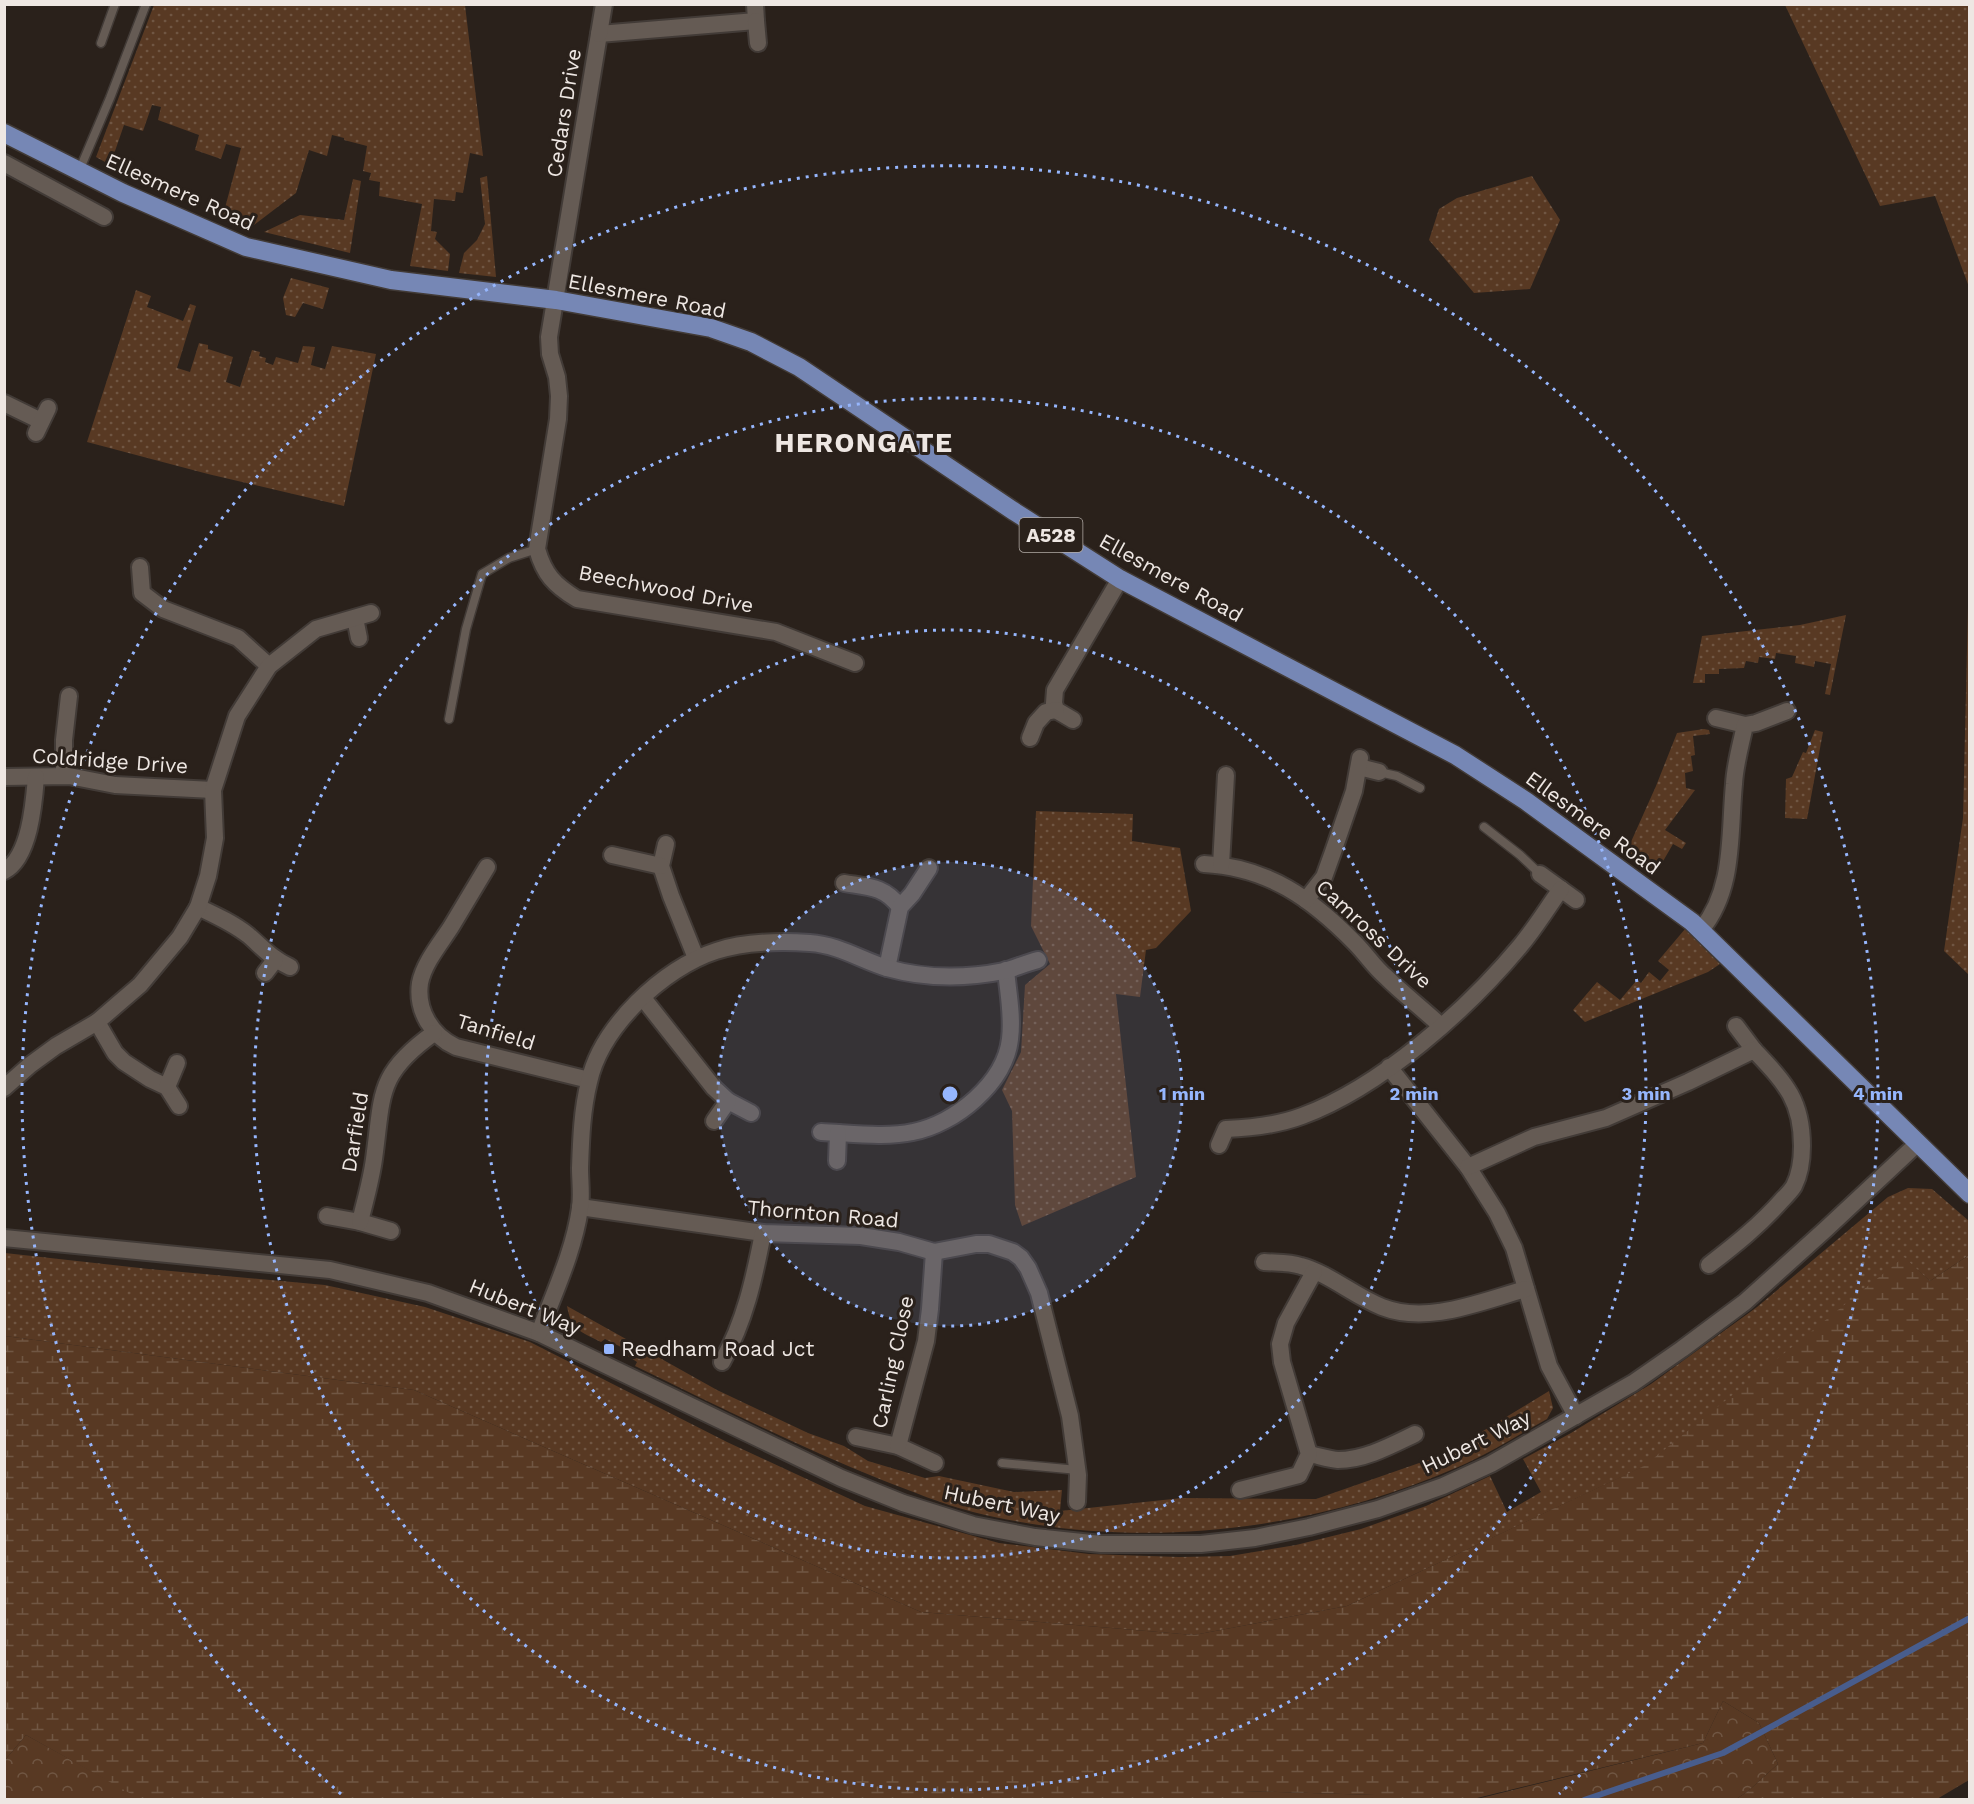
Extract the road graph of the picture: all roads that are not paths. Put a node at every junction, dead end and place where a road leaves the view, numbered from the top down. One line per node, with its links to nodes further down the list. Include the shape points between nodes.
1 (115, 4): 6 (lane)
2 (146, 4): 10 (lane)
3 (604, 4): 5 (street)
4 (756, 13): 5 (street, Cedars Drive); 7 (street)
5 (599, 34): 12 (street, Cedars Drive)
6 (101, 43)
7 (758, 43)
8 (4, 134): 10 (main road, Ellesmere Road / A528)
9 (4, 163): 11 (street)
10 (79, 171): 12 (main road, Ellesmere Road / A528, via 246,247 391,280)
11 (104, 217)
12 (556, 300): 15 (street, via 549,337 557,377 558,419); 17 (main road, Ellesmere Road / A528, via 711,328 751,342 799,367)
13 (4, 403): 14 (street)
14 (42, 421)
15 (537, 549): 19 (street, Beechwood Drive, via 551,580 578,599 776,632); 25 (lane, via 509,558 482,574 466,629)
16 (140, 567): 20 (street, via 136,596 238,638)
17 (1120, 579): 22 (street, via 1059,683); 50 (main road, Ellesmere Road / A528, via 1455,755 1526,801)
18 (359, 638): 20 (street, via 363,615 316,629)
19 (855, 663)
20 (269, 666): 35 (street, via 237,716)
21 (69, 696): 31 (street)
22 (1056, 710): 26 (street); 28 (street, via 1046,712)
23 (1787, 711): 27 (street)
24 (1716, 718): 27 (street)
25 (449, 719)
26 (1073, 720)
27 (1745, 725): 50 (street, via 1734,781 1725,886)
28 (1030, 738)
29 (1379, 772): 34 (lane); 46 (street, via 1359,762 1324,877)
30 (1226, 775): 46 (street, Camross Drive, via 1213,865 1239,868 1276,881)
31 (64, 776): 33 (street, Coldridge Drive); 35 (street, Coldridge Drive, via 115,784)
32 (4, 777): 33 (street, Coldridge Drive)
33 (36, 777): 42 (street, via 23,850)
34 (1420, 788)
35 (213, 790): 48 (street, via 214,838)
36 (1484, 827): 43 (lane)
37 (666, 844): 39 (street)
38 (612, 855): 39 (street)
39 (661, 866): 51 (street)
40 (487, 867): 60 (street, Tanfield, via 427,964 420,983 423,1010)
41 (929, 868): 49 (street)
42 (4, 871)
43 (1540, 874): 45 (street)
44 (844, 883): 49 (street, via 874,888 891,896)
45 (1561, 889): 47 (street); 58 (street, via 1501,969)
46 (1306, 900): 58 (street, Camross Drive)
47 (1576, 900)
48 (198, 907): 53 (street, via 248,935); 57 (street, via 162,960)
49 (900, 907): 54 (street)
50 (1701, 930): 73 (main road, Ellesmere Road / A528)
51 (696, 958): 54 (street, via 751,943 814,943 843,949); 56 (street, via 673,971)
52 (1038, 960): 55 (street)
53 (277, 967)
54 (887, 968): 55 (street, via 928,977)
55 (1006, 970): 72 (street, via 1010,1041 1000,1068 983,1092 961,1111 913,1132)
56 (643, 998): 64 (street, via 612,1033); 67 (street, via 714,1089)
57 (97, 1022): 65 (street, via 124,1062); 66 (street, via 39,1059)
58 (1441, 1026): 63 (street)
59 (1736, 1026): 61 (street)
60 (435, 1033): 64 (street, Tanfield, via 456,1047); 80 (street, Darfield, via 406,1054 386,1084)
61 (1754, 1050): 76 (street, via 1606,1118 1534,1137); 86 (street, via 1781,1079 1796,1104 1802,1125 1802,1160 1794,1187 1767,1217)
62 (177, 1064): 65 (street)
63 (1389, 1067): 74 (street, via 1339,1100 1302,1116 1257,1128 1226,1130); 76 (street)
64 (589, 1080): 78 (street, via 581,1135)
65 (167, 1087): 68 (street)
66 (4, 1088)
67 (728, 1101): 69 (street); 70 (street)
68 (179, 1106)
69 (751, 1113)
70 (714, 1121)
71 (821, 1132): 72 (street)
72 (838, 1133): 75 (street)
73 (1918, 1143): 77 (main road, Ellesmere Road / A528); 91 (street, Hubert Way, via 1745,1302 1633,1383)
74 (1219, 1145)
75 (837, 1161)
76 (1468, 1167): 88 (street, via 1514,1248)
77 (1970, 1194)
78 (580, 1207): 82 (street, Thornton Road); 89 (street)
79 (327, 1216): 80 (street)
80 (360, 1222): 81 (street)
81 (391, 1232)
82 (763, 1233): 84 (street, Thornton Road, via 861,1236); 90 (street, via 752,1290)
83 (4, 1238): 89 (street, Hubert Way, via 330,1270 428,1293)
84 (934, 1252): 94 (street, Carling Close, via 926,1341); 98 (street, Thornton Road, via 990,1244 1013,1252 1028,1268 1070,1416)
85 (1264, 1262): 87 (street, via 1301,1266)
86 (1709, 1264)
87 (1314, 1272): 88 (street, via 1383,1308 1404,1312 1439,1311); 95 (street, via 1286,1323 1280,1344)
88 (1526, 1289): 91 (street, via 1550,1366)
89 (539, 1333): 91 (street, Hubert Way, via 841,1478 903,1503 973,1525 1101,1544 1201,1544 1255,1538 1378,1509 1491,1464)
90 (722, 1362)
91 (1576, 1416)
92 (1415, 1434): 95 (street, via 1357,1457 1338,1460)
93 (856, 1437): 94 (street, Carling Close)
94 (898, 1446): 96 (street, Carling Close)
95 (1310, 1454): 99 (street, via 1299,1475)
96 (935, 1463)
97 (1002, 1463): 98 (lane)
98 (1078, 1470): 100 (street, Thornton Road)
99 (1240, 1490)
100 (1077, 1502)

